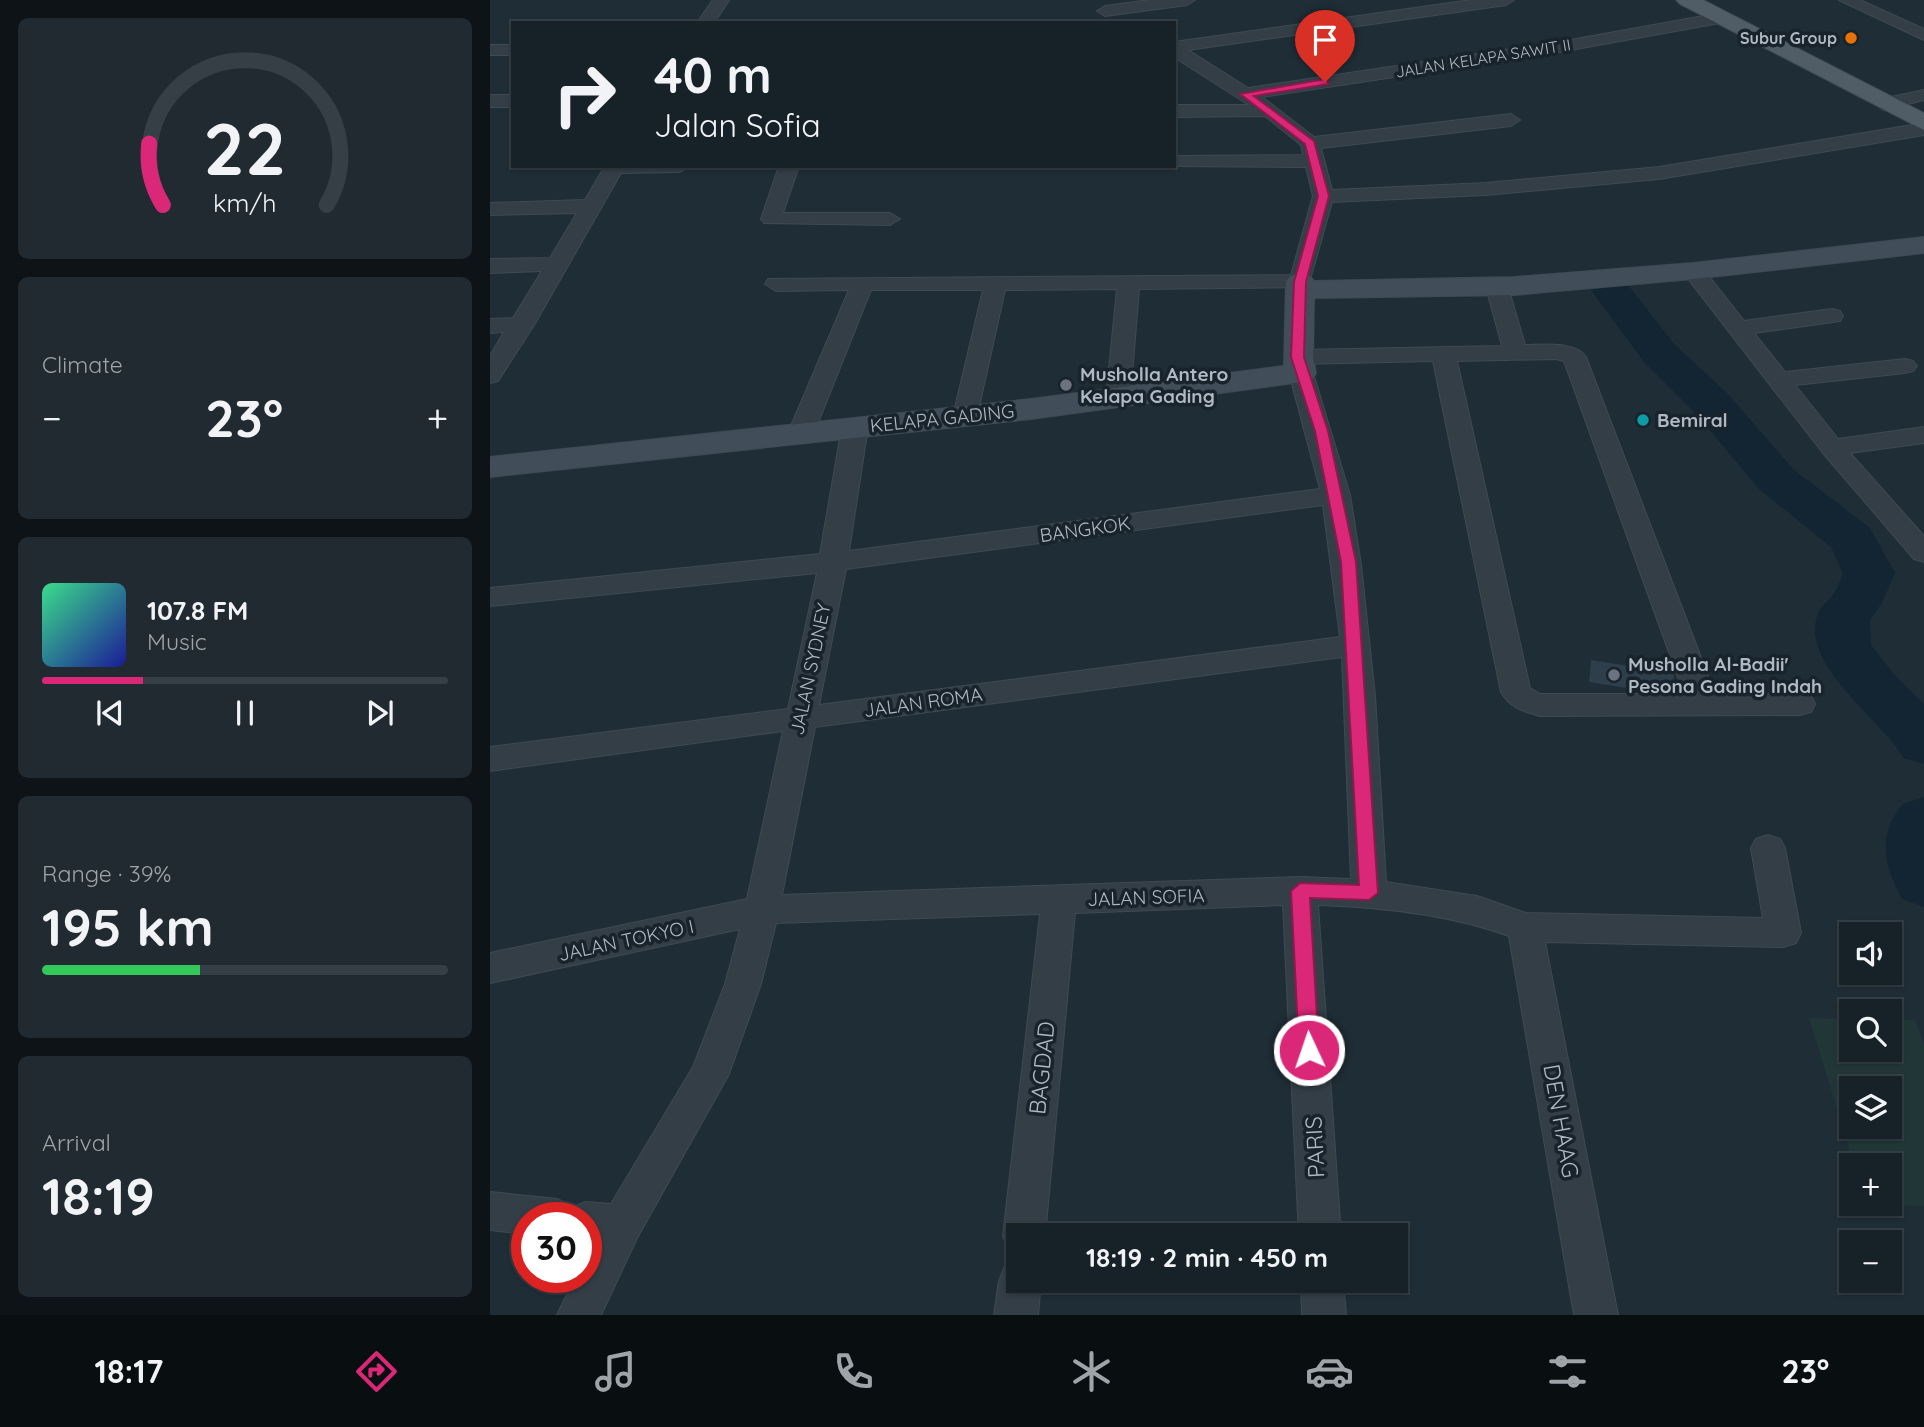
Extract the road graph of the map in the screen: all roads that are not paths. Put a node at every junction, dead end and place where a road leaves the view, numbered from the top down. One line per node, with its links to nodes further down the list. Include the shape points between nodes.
1 (721, 0): 10 (street)
2 (1087, 0): 8 (street)
3 (1187, 0): 8 (street)
4 (1506, 0): 7 (street)
5 (1687, 0): 9 (main road)
6 (1847, 0): 12 (street)
7 (1476, 2): 13 (street)
8 (1105, 11): 11 (street)
9 (1720, 18): 19 (street, JALAN KELAPA SAWIT II); 23 (main road)
10 (706, 21)
11 (1123, 21)
12 (1924, 35)
13 (1176, 48)
14 (1176, 49): 18 (street)
15 (490, 50): 16 (street)
16 (511, 50)
17 (1176, 73): 18 (street)
18 (1213, 73): 19 (street)
19 (1245, 94): 24 (street)
20 (1924, 96): 23 (street)
21 (490, 101): 22 (street)
22 (511, 101)
23 (1884, 104): 27 (main road)
24 (1270, 110): 25 (street); 29 (street)
25 (1176, 111)
26 (1511, 120): 29 (street)
27 (1924, 123)
28 (1924, 129): 33 (street, via 1659,173 1486,189)
29 (1313, 152): 30 (street); 33 (street)
30 (1176, 162)
31 (614, 168): 34 (street)
32 (788, 168): 36 (street, via 771,219)
33 (1324, 196): 45 (street)
34 (593, 206): 35 (street); 38 (street)
35 (490, 209)
36 (890, 219)
37 (1924, 245): 40 (street)
38 (559, 264): 39 (street); 48 (street)
39 (490, 266)
40 (1693, 271): 46 (street); 50 (street)
41 (1129, 282): 42 (street); 45 (street); 57 (street)
42 (995, 284): 44 (street); 58 (street)
43 (776, 285): 44 (street)
44 (862, 286): 60 (street)
45 (1300, 286): 46 (street); 53 (street)
46 (1505, 286): 51 (street)
47 (1832, 316): 50 (street)
48 (523, 325): 49 (street); 55 (street)
49 (490, 326)
50 (1740, 328): 56 (street)
51 (1524, 352): 52 (street); 71 (street, via 1568,354 1576,360)
52 (1443, 353): 53 (street); 71 (street, via 1516,692 1540,705)
53 (1299, 365): 57 (street, KELAPA GADING); 64 (street)
54 (1905, 366): 56 (street)
55 (490, 376)
56 (1777, 380): 62 (street)
57 (1118, 399): 58 (street, KELAPA GADING)
58 (965, 416): 59 (street, KELAPA GADING)
59 (855, 427): 60 (street, KELAPA GADING); 68 (street, JALAN SYDNEY)
60 (801, 433): 63 (street, KELAPA GADING)
61 (1924, 435): 62 (street)
62 (1832, 448): 66 (street)
63 (490, 467)
64 (1337, 495): 68 (street, BANGKOK); 70 (street, via 1349,562)
65 (1924, 513): 66 (street)
66 (1894, 517): 67 (street)
67 (1924, 552)
68 (833, 562): 69 (street, BANGKOK); 73 (street, JALAN SYDNEY)
69 (490, 597)
70 (1355, 645): 73 (street, JALAN ROMA); 77 (street)
71 (1703, 703): 72 (street)
72 (1800, 704)
73 (799, 720): 74 (street, JALAN ROMA); 79 (street, JALAN SYDNEY)
74 (490, 759)
75 (1768, 848): 80 (street, JALAN SOFIA, via 1783,933)
76 (1300, 891): 77 (street, JALAN SOFIA); 78 (street, JALAN SOFIA); 86 (street, PARIS)
77 (1369, 893): 80 (street, JALAN SOFIA, via 1477,909)
78 (1059, 900): 79 (street, JALAN SOFIA); 85 (street, BAGDAD)
79 (762, 910): 81 (street, JALAN TOKYO I); 84 (street, JALAN SYDNEY, via 734,1010 710,1074)
80 (1525, 927): 92 (street, DEN HAAG)
81 (490, 968)
82 (490, 1212): 83 (street)
83 (511, 1214)
84 (604, 1223): 89 (street, JALAN SYDNEY)
85 (1025, 1223)
86 (1319, 1223)
87 (1019, 1293): 90 (street)
88 (1323, 1293): 91 (street)
89 (579, 1315)
90 (1016, 1315)
91 (1324, 1315)
92 (1596, 1315)

